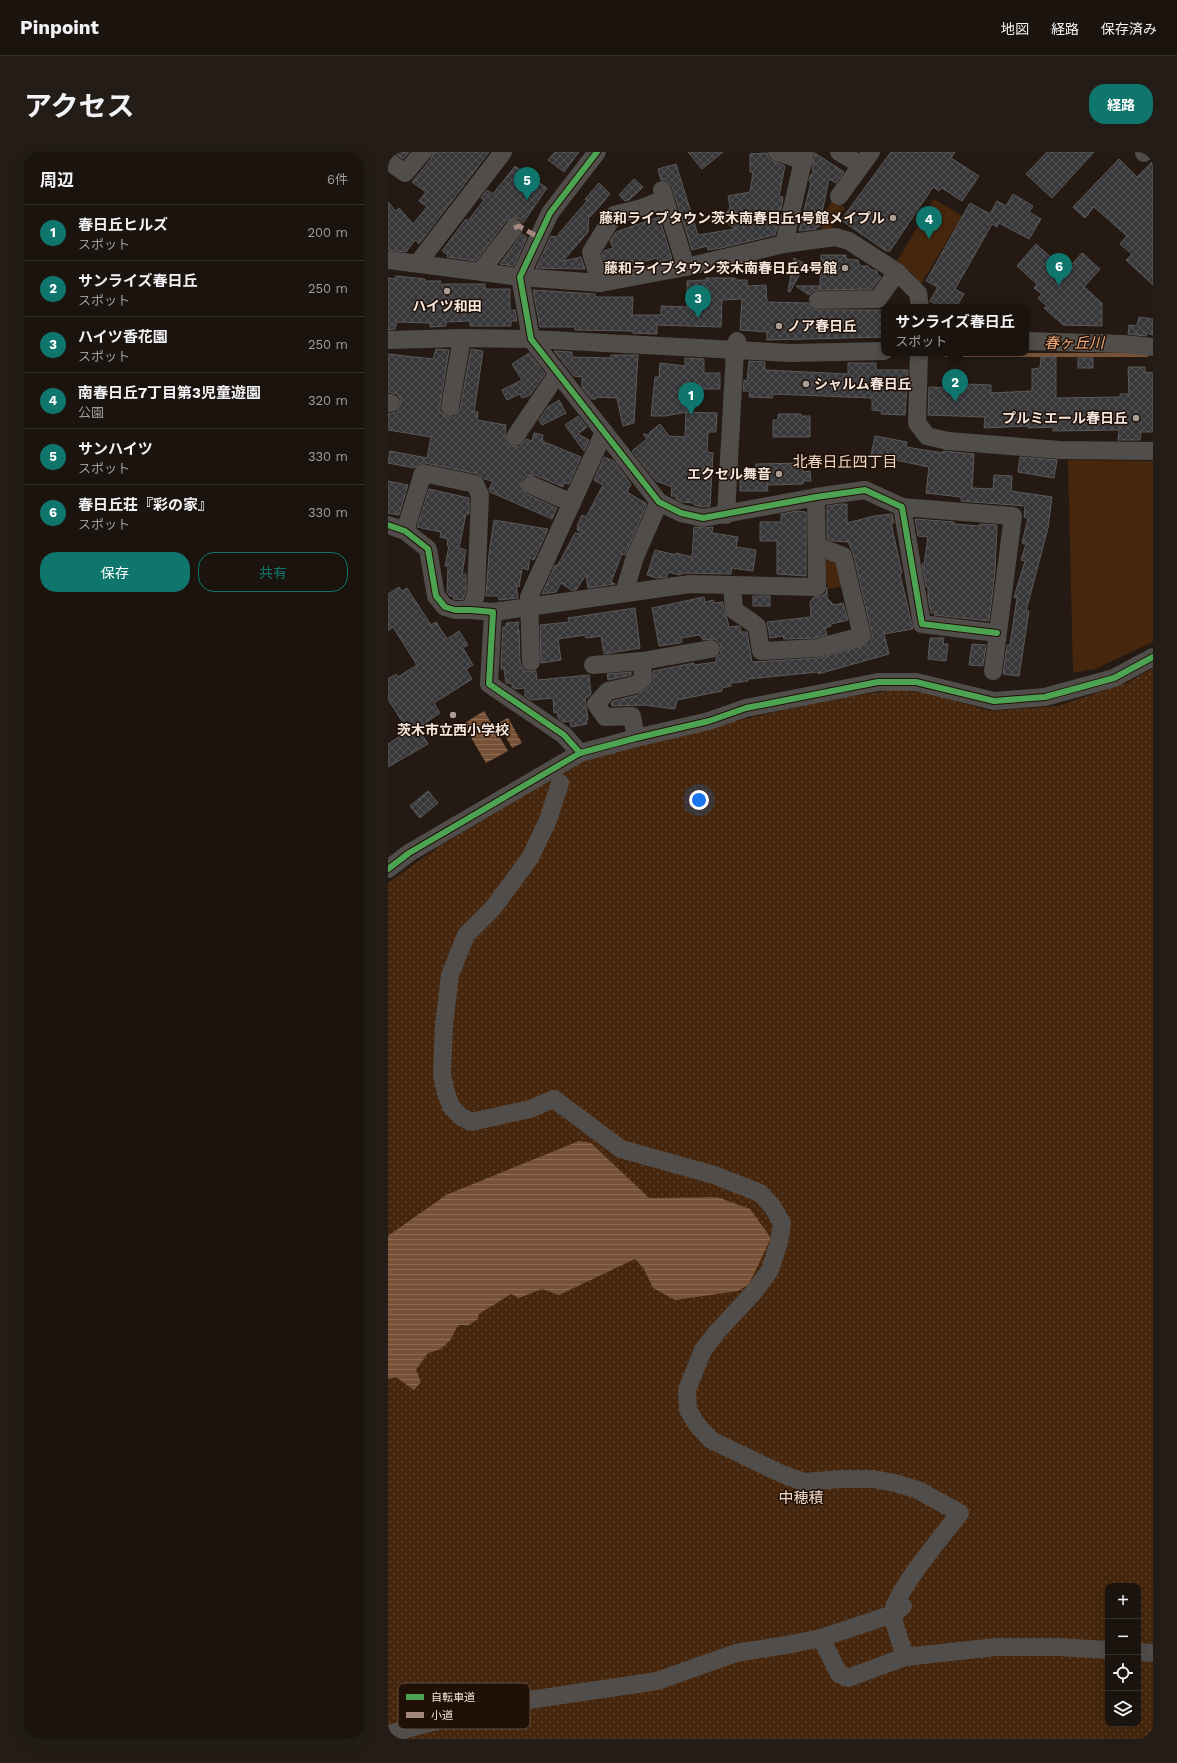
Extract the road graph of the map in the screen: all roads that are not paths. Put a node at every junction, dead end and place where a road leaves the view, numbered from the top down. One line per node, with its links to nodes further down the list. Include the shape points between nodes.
1 (423, 152): 8 (street, via 405,173)
2 (504, 152): 13 (street)
3 (597, 152): 17 (street, via 550,213)
4 (776, 152): 6 (street)
5 (839, 152): 7 (street)
6 (805, 157): 11 (street)
7 (866, 158): 9 (street)
8 (388, 161)
9 (839, 196)
10 (514, 228): 15 (street)
11 (784, 244): 14 (street); 16 (street, via 835,237 849,241)
12 (388, 260): 13 (street)
13 (418, 263): 15 (street)
14 (686, 267): 18 (street); 18 (street, via 663,194 642,208 614,215 591,252)
15 (480, 271): 17 (street)
16 (897, 272): 19 (street, via 878,299); 20 (street, via 918,293)
17 (520, 277): 18 (street); 22 (street)
18 (600, 283)
19 (818, 300)
20 (920, 304)
21 (462, 338): 22 (street); 23 (street); 30 (street)
22 (532, 339): 25 (street); 29 (street)
23 (388, 340)
24 (1029, 341): 26 (street)
25 (736, 346): 27 (street, via 791,353); 39 (street)
26 (1153, 347)
27 (881, 351)
28 (919, 356): 33 (street, via 917,423 927,436 948,441 1060,450)
29 (558, 373): 31 (street); 32 (street)
30 (450, 407)
31 (604, 432): 36 (street); 37 (street)
32 (514, 436)
33 (1153, 450)
34 (531, 485): 37 (street)
35 (816, 496): 38 (street, via 865,490); 39 (street); 42 (street)
36 (660, 502): 39 (street, via 681,513 702,518); 44 (street, via 635,557)
37 (572, 503): 45 (street, via 529,597)
38 (902, 507): 48 (street, via 922,624); 48 (street, via 1013,516)
39 (726, 515)
40 (388, 526): 41 (street)
41 (405, 531): 46 (street, via 428,549 436,596 445,607); 46 (street, via 423,473 475,484 480,495 476,594)
42 (818, 546): 43 (street, via 817,587); 43 (street, via 843,556 862,636 817,648 761,651 757,626 734,610)
43 (732, 585): 44 (street, via 690,584)
44 (624, 593): 45 (street)
45 (530, 608): 47 (street); 52 (street)
46 (471, 610): 47 (street)
47 (493, 612): 56 (street, via 489,684 564,735)
48 (997, 633): 54 (street)
49 (712, 649): 51 (street)
50 (1153, 657): 55 (street, via 1114,678 1045,697 994,701 916,682 878,682 746,708 709,721)
51 (642, 661): 53 (street); 55 (street, via 644,679 635,685 608,691 596,704 604,717 632,716)
52 (531, 662)
53 (592, 665)
54 (993, 672)
55 (636, 738): 56 (street)
56 (580, 753): 58 (street, via 408,853)
57 (560, 783): 60 (street, via 548,820 530,858 492,908 466,935 450,975 442,1075 451,1106 460,1116 472,1122 530,1109 554,1099 620,1149 736,1183 760,1193 772,1206 782,1222 770,1270 703,1350 687,1390 688,1410 711,1440 782,1474 804,1482 873,1479 895,1483 918,1490 960,1513 897,1600)
58 (388, 869)
59 (914, 1597): 60 (street)
60 (893, 1614): 61 (street); 65 (street)
61 (821, 1638): 65 (street, via 839,1674 848,1678); 66 (street, via 736,1653 657,1681)
62 (1105, 1650): 65 (street, via 996,1647)
63 (1141, 1652): 64 (street)
64 (1153, 1653)
65 (905, 1657)
66 (530, 1700)
67 (407, 1729): 68 (street)
68 (388, 1734)

